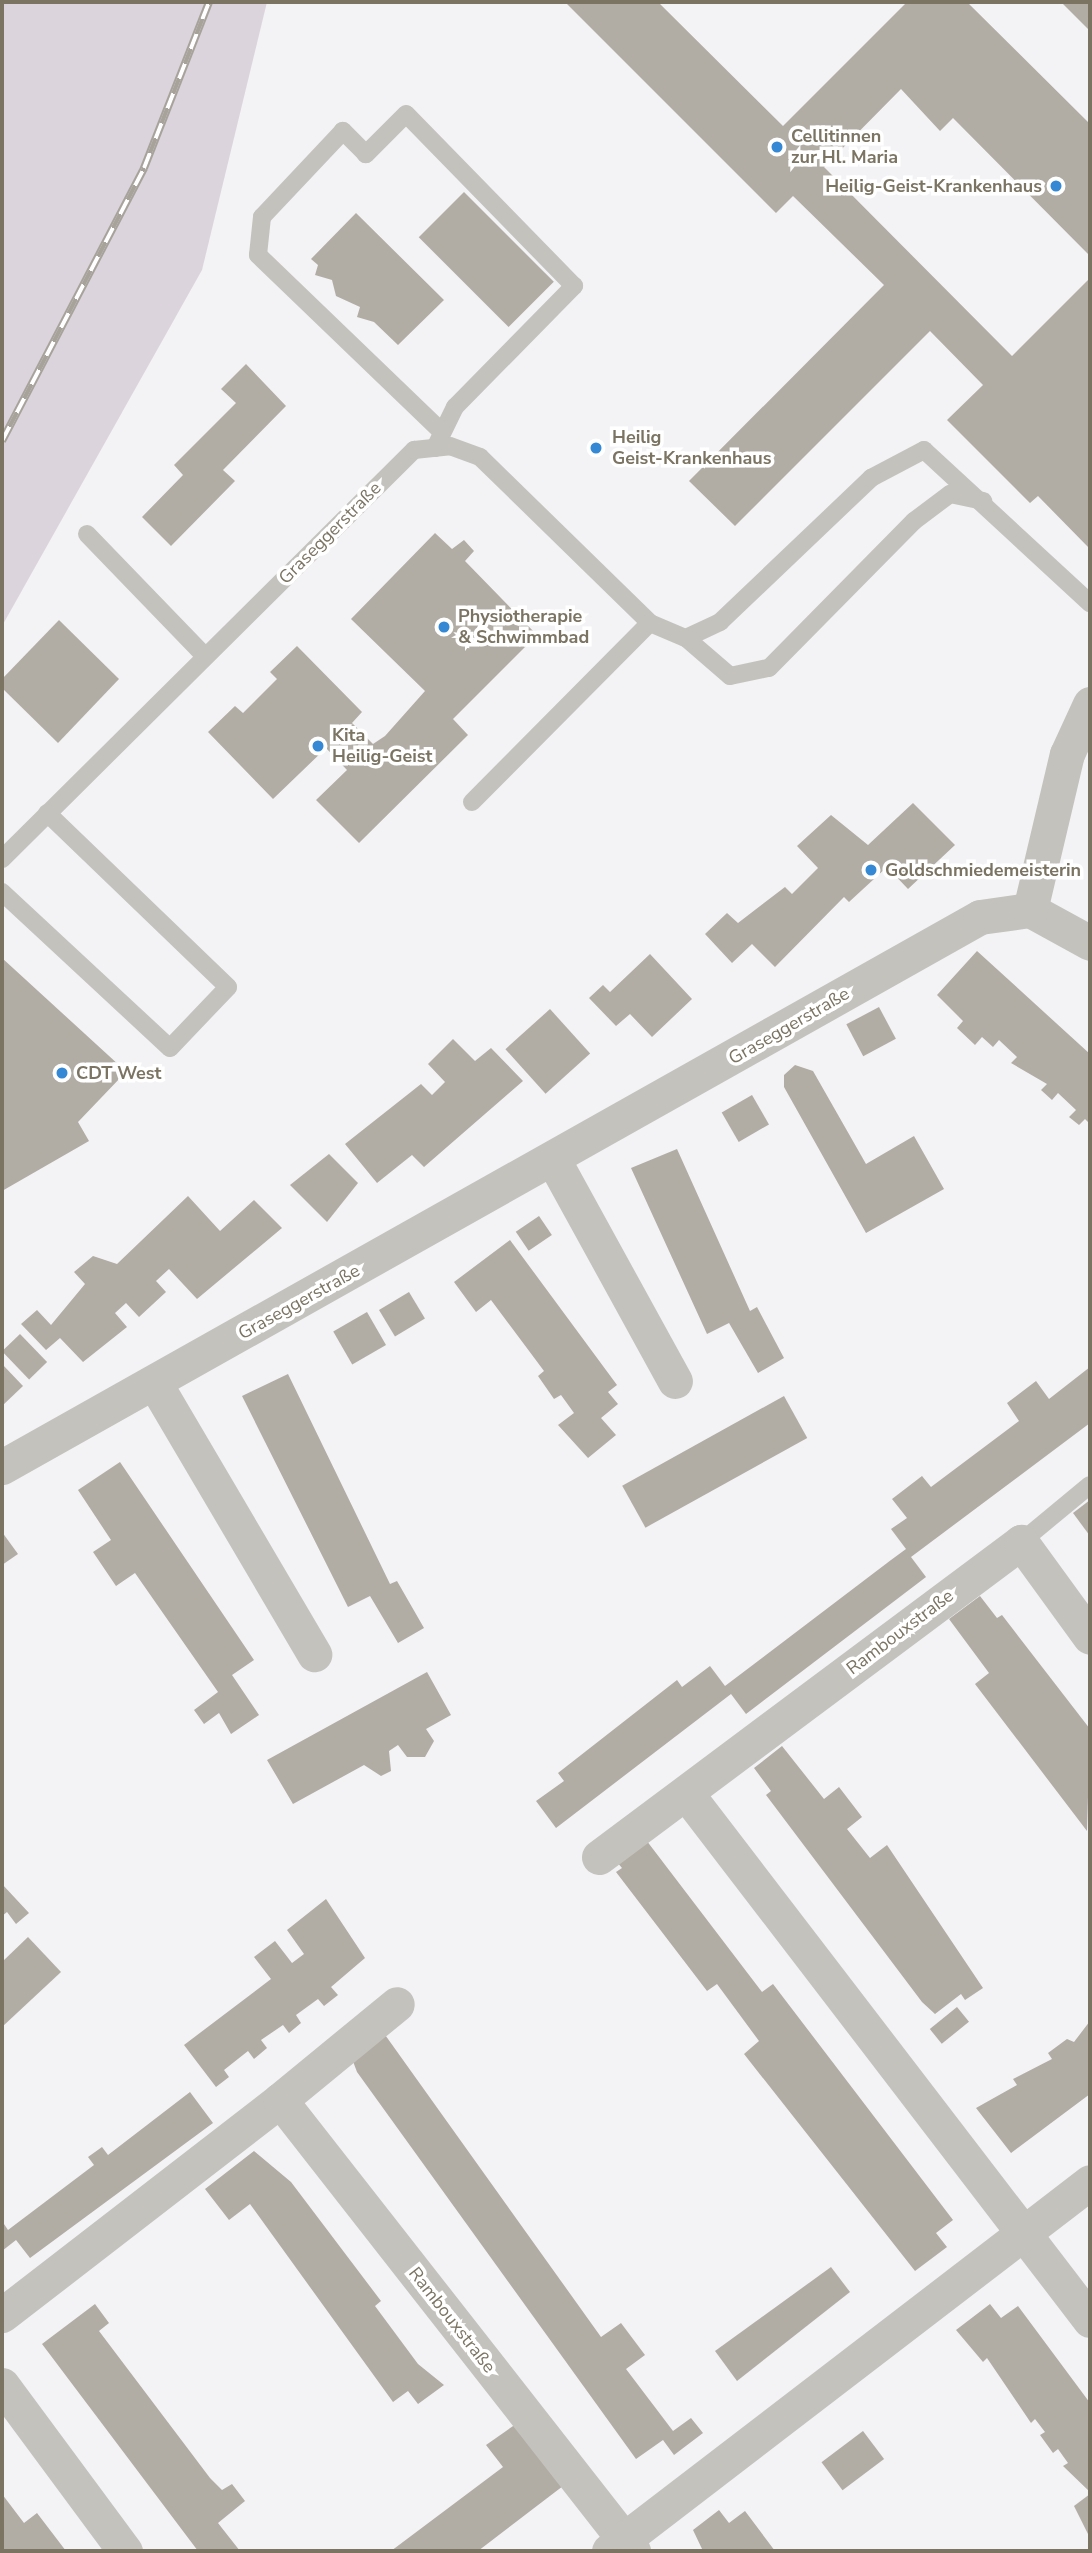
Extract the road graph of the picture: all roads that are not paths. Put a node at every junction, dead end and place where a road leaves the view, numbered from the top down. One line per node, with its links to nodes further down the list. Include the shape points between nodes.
1 (438, 440): 1 (lane, via 455,407 573,286 406,114 366,154 343,131 262,217 258,256); 5 (lane, via 480,457); 7 (lane, Graseggerstraße, via 414,450)
2 (983, 501): 4 (lane); 6 (lane, via 950,494 914,521 769,668 730,676); 6 (lane, via 924,450 871,478 720,622)
3 (87, 534): 7 (lane)
4 (1090, 603)
5 (650, 623): 6 (lane); 9 (lane)
6 (686, 638)
7 (205, 656): 10 (lane, Graseggerstraße)
8 (1090, 704): 13 (street, via 1067,754)
9 (471, 802)
10 (47, 813): 11 (lane, Graseggerstraße); 12 (lane, via 228,987 170,1048)
11 (2, 859)
12 (2, 892)
13 (1030, 910): 14 (street); 15 (street, Graseggerstraße, via 980,917)
14 (1090, 943)
15 (554, 1161): 16 (street); 17 (street, Graseggerstraße)
16 (674, 1381)
17 (154, 1382): 18 (street, Graseggerstraße); 22 (street)
18 (2, 1466)
19 (1090, 1485): 20 (lane)
20 (1021, 1542): 21 (street); 23 (street, Rambouxstraße)
21 (1090, 1637)
22 (314, 1654)
23 (686, 1793): 24 (street, Rambouxstraße); 28 (street)
24 (599, 1857)
25 (397, 2004): 26 (street)
26 (280, 2099): 29 (street); 32 (street, Rambouxstraße)
27 (1090, 2182): 28 (street, Rambouxstraße)
28 (1023, 2232): 30 (street); 32 (street, Rambouxstraße)
29 (2, 2315)
30 (1090, 2320)
31 (2, 2385): 33 (street)
32 (622, 2548)
33 (125, 2551)

